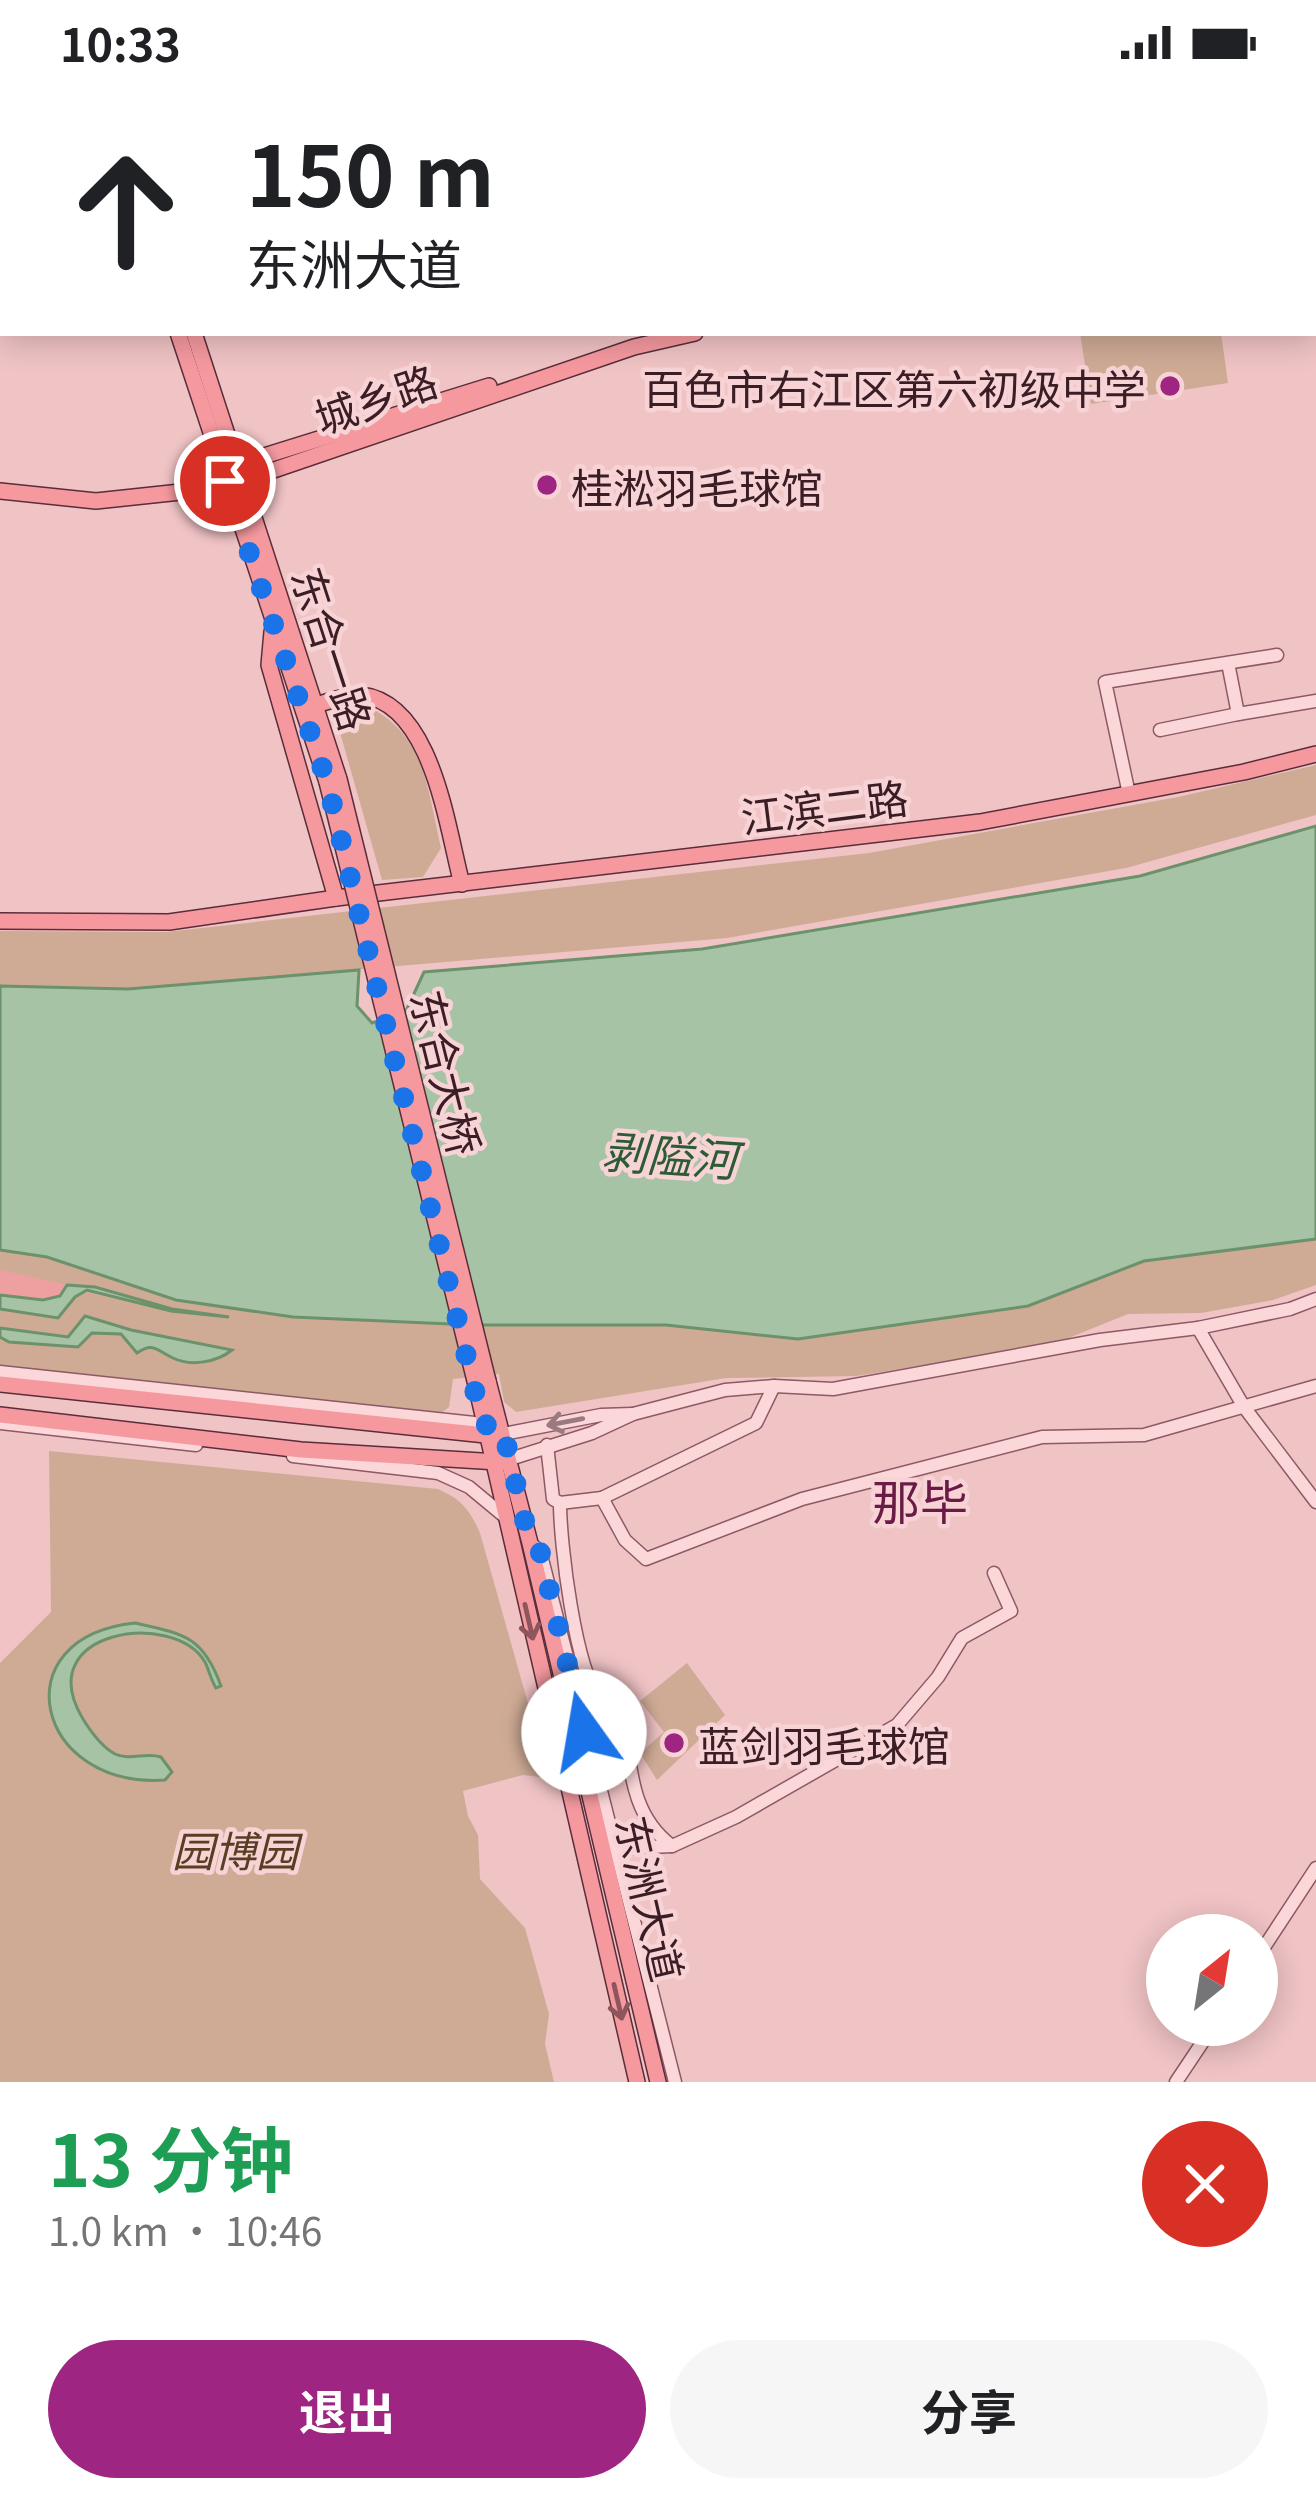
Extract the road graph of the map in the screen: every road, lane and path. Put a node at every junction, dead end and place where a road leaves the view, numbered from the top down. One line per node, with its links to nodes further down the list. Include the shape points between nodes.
1 (179, 336): 5 (main road, 东合一路)
2 (195, 336): 5 (main road, 东合一路)
3 (655, 336): 5 (main road, 城乡路)
4 (682, 336): 5 (main road, 城乡路)
5 (232, 474): 6 (main road, 城乡路, via 96,494); 7 (main road, 东合一路); 11 (main road, 东合一路)
6 (0, 487)
7 (273, 623): 15 (main road, 东合一路); 18 (main road, via 269,664)
8 (1276, 655): 9 (street)
9 (1228, 663): 12 (street); 16 (street, via 1105,682)
10 (1316, 701): 12 (street)
11 (315, 705): 15 (main road, 东合一路); 17 (main road, via 360,695 408,722 424,744)
12 (1238, 714): 13 (street)
13 (1160, 730)
14 (1316, 754): 16 (main road, 江滨二路)
15 (333, 781): 23 (main road, 东合大桥, bridge)
16 (1129, 794): 17 (main road, 江滨二路, via 980,822)
17 (463, 884): 18 (main road, 江滨二路)
18 (336, 898): 19 (main road, 江滨二路, via 169,922)
19 (0, 921)
20 (1316, 1299): 21 (street)
21 (1198, 1328): 25 (street, via 833,1389); 27 (street)
22 (0, 1372): 30 (street)
23 (482, 1383): 30 (main road, 东洲大道)
24 (0, 1384): 30 (main road)
25 (774, 1386): 28 (street); 34 (street, via 756,1423)
26 (1316, 1386): 27 (street)
27 (1244, 1407): 34 (street, via 1144,1436 1042,1437 802,1499 646,1559); 35 (street)
28 (633, 1414): 30 (street, one-way to 30); 31 (street)
29 (0, 1419): 32 (main road)
30 (493, 1430): 33 (main road, 东洲大道)
31 (548, 1444): 33 (street); 36 (street, via 553,1499)
32 (286, 1450): 33 (main road); 37 (street, via 438,1473 469,1486)
33 (501, 1461): 37 (main road, 东洲大道); 38 (main road, 东洲大道)
34 (602, 1498): 36 (street)
35 (1316, 1502)
36 (560, 1503): 42 (street, via 567,1582 592,1684 622,1716 639,1807)
37 (504, 1516): 41 (main road, 东洲大道)
38 (530, 1543): 39 (main road, 东洲大道); 43 (street, via 540,1551)
39 (537, 1573): 41 (main road); 43 (main road, 东洲大道)
40 (994, 1573): 42 (street, via 1011,1610 962,1638 897,1725)
41 (518, 1576): 47 (main road, 东洲大道, one-way to 47)
42 (672, 1846): 43 (street)
43 (609, 1848): 48 (main road, 东洲大道); 49 (street)
44 (1316, 1868): 45 (street)
45 (1278, 1926)
46 (1200, 2046): 50 (street)
47 (637, 2082)
48 (658, 2082)
49 (675, 2082)
50 (1176, 2082)

